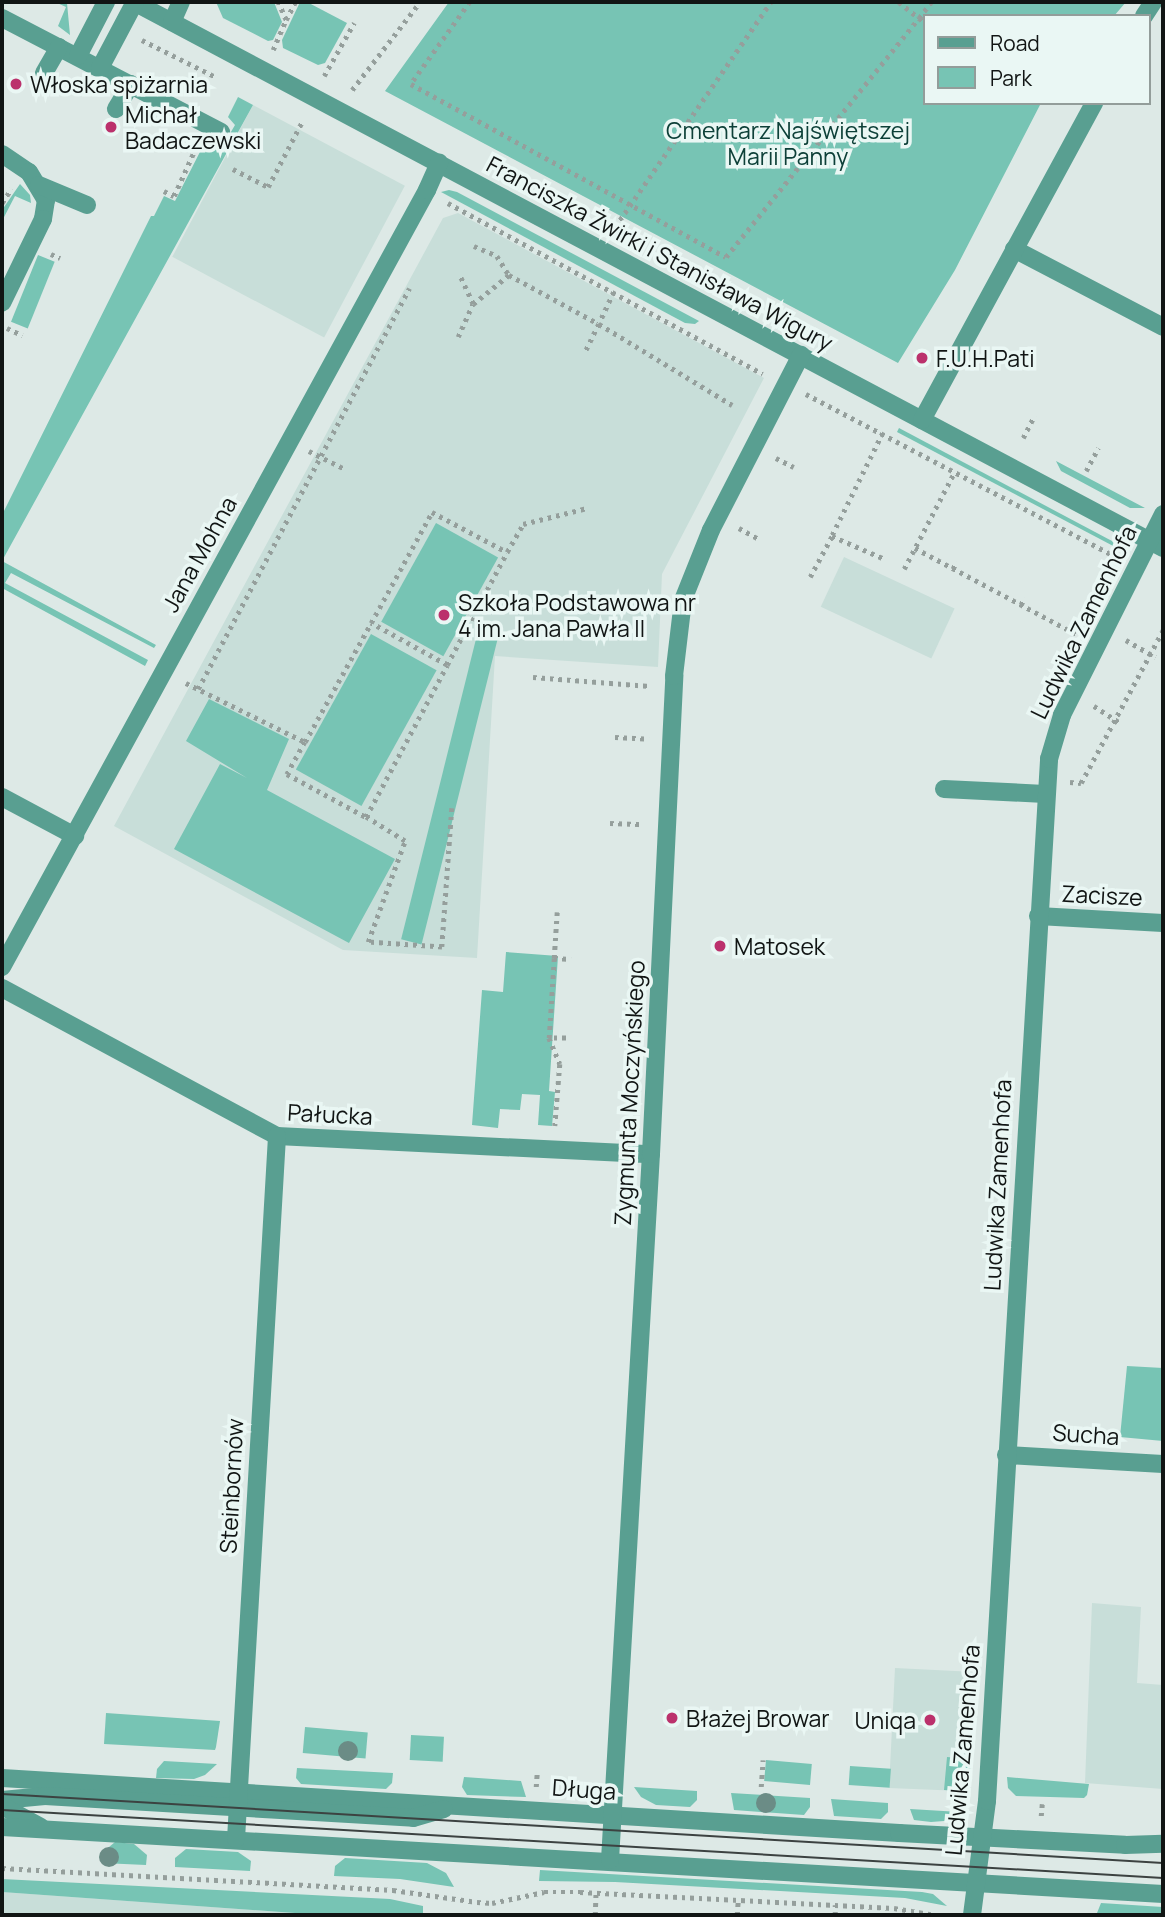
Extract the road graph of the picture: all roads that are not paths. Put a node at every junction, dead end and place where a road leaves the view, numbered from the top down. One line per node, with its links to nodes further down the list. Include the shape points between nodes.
1 (106, 2): 7 (street)
2 (134, 2): 5 (street, Franciszka Żwirki i Stanisława Wigury); 8 (street)
3 (181, 2): 5 (street)
4 (2, 18): 6 (street)
5 (172, 22): 15 (street, Franciszka Żwirki i Stanisława Wigury)
6 (59, 47): 7 (street); 9 (street)
7 (78, 56): 8 (street)
8 (100, 68): 10 (street)
9 (44, 73)
10 (131, 84): 12 (street); 13 (street)
11 (1093, 105): 18 (street)
12 (116, 109)
13 (221, 132)
14 (2, 154): 16 (street, via 29,172)
15 (439, 163): 21 (street, Franciszka Żwirki i Stanisława Wigury); 28 (street, Jana Mohna)
16 (39, 185): 17 (street); 19 (street, via 46,200 43,219)
17 (87, 205)
18 (1013, 249): 20 (street); 22 (street)
19 (2, 303)
20 (1163, 327)
21 (801, 355): 22 (street, Franciszka Żwirki i Stanisława Wigury); 34 (street, Zygmunta Moczyńskiego, via 711,530 683,600 674,676)
22 (922, 420): 24 (street, Franciszka Żwirki i Stanisława Wigury)
23 (1163, 514): 24 (street, Ludwika Zamenhofa)
24 (1156, 544): 25 (street, Ludwika Zamenhofa, via 1135,567 1062,715)
25 (1046, 787): 26 (street); 29 (street, Ludwika Zamenhofa)
26 (944, 789)
27 (2, 797): 28 (street)
28 (75, 836): 31 (street, Jana Mohna)
29 (1038, 916): 30 (street, Zacisze); 35 (street, Ludwika Zamenhofa)
30 (1163, 923)
31 (2, 967)
32 (2, 988): 33 (street, Pałucka)
33 (277, 1136): 34 (street, Pałucka); 39 (street, Steinbornów)
34 (651, 1154): 41 (street, Zygmunta Moczyńskiego)
35 (1006, 1455): 36 (street, Sucha); 44 (street, Ludwika Zamenhofa)
36 (1163, 1464)
37 (2, 1778): 39 (street, Długa)
38 (2, 1800): 39 (street, via 45,1796)
39 (237, 1800): 41 (street, Długa); 45 (street, Steinbornów)
40 (2, 1806): 43 (street)
41 (611, 1816): 44 (street, Długa); 47 (street, Zygmunta Moczyńskiego)
42 (2, 1827): 43 (street)
43 (51, 1830): 45 (street)
44 (982, 1837): 46 (street, Długa); 48 (street, Ludwika Zamenhofa)
45 (236, 1839): 47 (street)
46 (1163, 1844)
47 (610, 1860): 48 (street)
48 (975, 1884): 49 (street); 50 (street, Ludwika Zamenhofa)
49 (1163, 1894)
50 (972, 1915)

